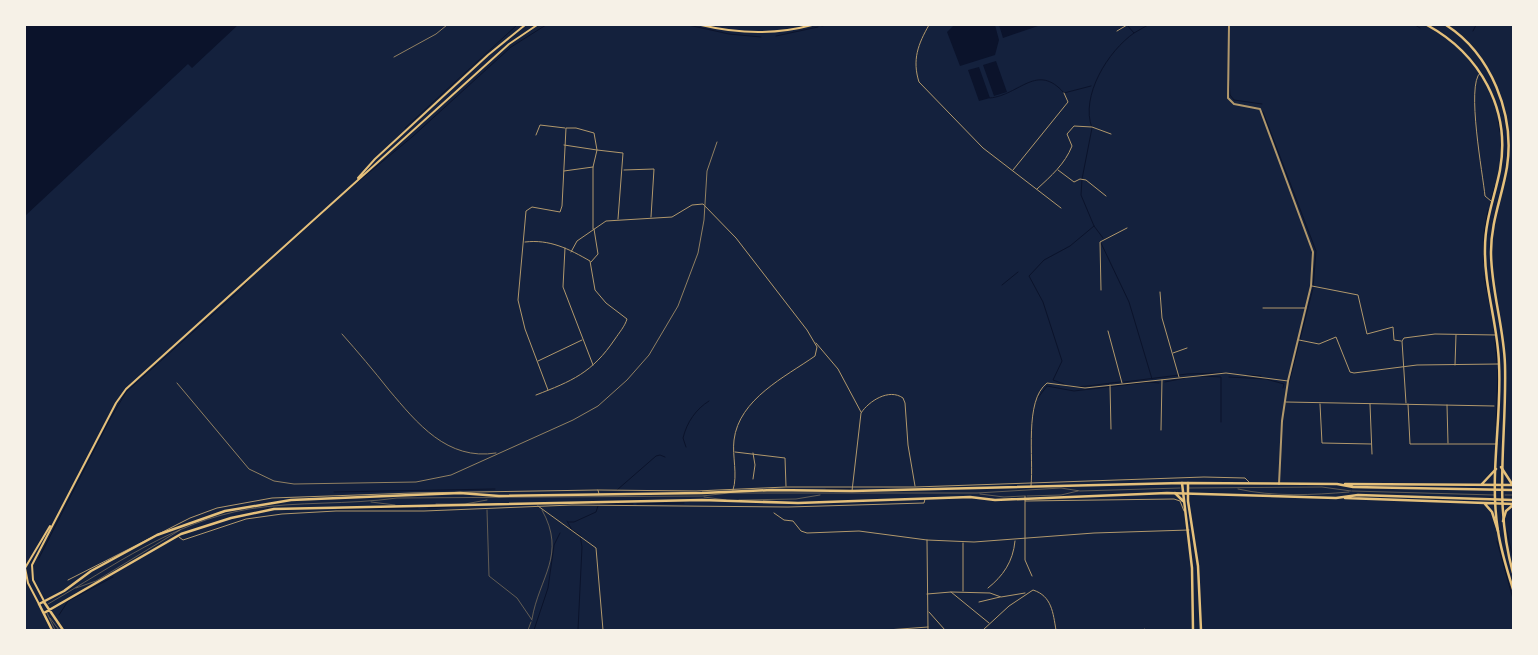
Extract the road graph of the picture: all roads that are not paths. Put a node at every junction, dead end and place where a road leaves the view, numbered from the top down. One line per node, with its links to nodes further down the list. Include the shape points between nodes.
1 (525, 25): 27 (main road, via 488,55)
2 (537, 25): 27 (main road, via 509,44)
3 (701, 25): 6 (main road, via 772,33)
4 (744, 25): 5 (main road)
5 (784, 25)
6 (812, 25)
7 (929, 25): 24 (street, via 916,50 915,72 919,82 984,148)
8 (1127, 25): 12 (street)
9 (1229, 25): 40 (street, via 1228,98 1234,104 1260,110 1313,252)
10 (1427, 25): 13 (main road, via 1454,42)
11 (1446, 25): 15 (main road, via 1468,42 1483,62)
12 (1117, 32)
13 (1480, 72): 16 (main road, via 1490,88); 30 (street, via 1474,82 1478,140 1485,196)
14 (1064, 93): 24 (street, via 1068,102)
15 (1506, 118): 16 (main road); 81 (main road, via 1507,166 1495,208 1491,246 1492,277 1505,346)
16 (1499, 119): 30 (main road, via 1502,148)
17 (566, 128): 19 (street, via 541,125); 20 (street); 21 (street, via 594,133)
18 (1111, 134): 25 (street, via 1092,127 1074,126 1067,134 1071,148)
19 (536, 135)
20 (564, 145): 21 (street); 26 (street)
21 (597, 150): 22 (street); 23 (street, via 622,152)
22 (594, 167): 26 (street); 35 (street)
23 (623, 170): 32 (street, via 654,169); 33 (street)
24 (1012, 170): 28 (street)
25 (1058, 170): 28 (street); 29 (street, via 1074,182 1080,178 1086,180)
26 (563, 171): 36 (street, via 560,212 528,208)
27 (355, 181): 130 (main road, via 126,388)
28 (1037, 189): 31 (street)
29 (1106, 196)
30 (1492, 202): 47 (main road, via 1485,236 1485,264)
31 (1061, 208)
32 (651, 217): 33 (street); 49 (street, via 672,217 695,204 706,205 736,238)
33 (618, 220): 35 (street, via 606,221)
34 (1127, 228): 41 (street, via 1100,242)
35 (593, 229): 38 (street, via 577,241); 39 (street, via 598,254)
36 (524, 242): 37 (street, via 540,240); 54 (street, via 518,300)
37 (565, 248): 38 (street); 48 (street, via 562,287)
38 (571, 252): 39 (street)
39 (591, 263): 56 (street, via 595,290 626,319 610,346)
40 (1311, 286): 44 (street); 51 (street, via 1358,295 1366,334 1393,326 1394,340)
41 (1101, 290)
42 (1160, 292): 53 (street, via 1162,318)
43 (1263, 308): 44 (street)
44 (1306, 308): 50 (street)
45 (1108, 331): 62 (street)
46 (1456, 334): 47 (street); 51 (street, via 1409,336); 57 (street)
47 (1496, 335): 55 (main road)
48 (582, 339): 54 (street); 56 (street)
49 (813, 340): 72 (street, via 838,369); 78 (street, via 817,347 815,356 759,396 747,410 734,438)
50 (1299, 340): 58 (street, via 1319,344 1336,337 1350,372); 61 (street)
51 (1402, 341): 58 (street)
52 (1187, 348): 53 (street)
53 (1172, 353): 59 (street)
54 (537, 362): 64 (street)
55 (1499, 364): 57 (street); 77 (main road)
56 (593, 365): 64 (street, via 584,374)
57 (1455, 365): 58 (street)
58 (1403, 366): 68 (street)
59 (1179, 378): 60 (street); 61 (street, via 1226,373)
60 (1162, 379): 62 (street); 74 (street)
61 (1288, 381): 66 (street)
62 (1122, 383): 63 (street)
63 (1110, 385): 73 (street); 87 (street, via 1076,389 1050,382 1045,384 1034,409)
64 (548, 390): 65 (street)
65 (536, 395)
66 (1285, 402): 67 (street); 88 (street)
67 (1320, 403): 69 (street); 75 (street, via 1322,443)
68 (1407, 403): 69 (street); 70 (street); 76 (street, via 1410,444)
69 (1370, 404): 75 (street)
70 (1447, 404): 71 (street); 76 (street)
71 (1494, 406)
72 (861, 413): 95 (street, via 881,396 896,394 903,398); 100 (street)
73 (1111, 429)
74 (1161, 430)
75 (1371, 444): 80 (street)
76 (1448, 444): 77 (street)
77 (1497, 444): 82 (main road)
78 (734, 452): 79 (street); 99 (street)
79 (752, 453): 83 (street); 94 (street, via 786,459)
80 (1372, 454)
81 (1501, 467): 92 (main road); 93 (main road)
82 (1496, 469): 90 (main road); 91 (main road)
83 (753, 479)
84 (1182, 483): 85 (main road); 87 (main road); 96 (main road)
85 (1188, 483): 86 (main road); 97 (main road)
86 (1250, 483): 87 (street, via 1245,478 1204,477); 88 (main road)
87 (1032, 484): 95 (main road)
88 (1279, 484): 89 (main road)
89 (1337, 484): 90 (main road); 102 (main road)
90 (1481, 485): 91 (main road)
91 (1496, 485): 92 (main road); 111 (main road)
92 (1501, 485): 93 (main road); 112 (main road)
93 (1513, 485)
94 (786, 488): 99 (main road); 100 (main road)
95 (915, 488): 100 (main road)
96 (1182, 488): 97 (lane); 101 (lane); 107 (main road)
97 (1188, 488): 98 (lane); 108 (main road)
98 (1236, 489): 103 (lane, via 1289,494); 103 (lane, via 1254,486 1322,487)
99 (734, 490): 104 (main road, via 702,493)
100 (852, 490)
101 (1080, 490): 105 (lane, via 1061,488); 117 (lane)
102 (1513, 490)
103 (1351, 491): 111 (lane)
104 (598, 492): 143 (street, via 441,492 272,498 217,508 190,518); 152 (main road, via 394,495 291,500 241,507 144,541)
105 (977, 493): 110 (lane); 117 (lane)
106 (1175, 493): 107 (main road); 117 (main road); 123 (main road)
107 (1183, 493): 108 (main road); 123 (main road)
108 (1188, 493): 109 (main road); 119 (main road)
109 (1195, 493): 115 (main road); 119 (main road)
110 (822, 495): 114 (lane, via 729,493); 114 (lane, via 796,500 730,500)
111 (1496, 495): 112 (lane); 124 (main road)
112 (1501, 495): 113 (lane); 125 (main road)
113 (1513, 495)
114 (702, 496): 116 (lane)
115 (1336, 498): 118 (main road, via 1358,495); 121 (main road)
116 (489, 499): 120 (lane, via 397,498); 120 (lane, via 465,504 397,506)
117 (1025, 499): 122 (main road); 131 (street, via 1174,498 1180,501); 139 (street)
118 (1513, 500)
119 (1188, 501): 172 (main road, via 1198,566)
120 (369, 502): 133 (lane, via 273,506 230,513)
121 (1480, 502): 124 (main road); 135 (main road, via 1490,506)
122 (537, 504): 127 (main road); 128 (street)
123 (1184, 504): 131 (main road)
124 (1496, 504): 125 (main road); 135 (main road)
125 (1501, 504): 126 (main road); 132 (main road)
126 (1513, 505): 132 (main road, via 1506,511)
127 (487, 506): 136 (main road, via 274,509 217,522); 136 (street, via 282,514 230,523 183,540); 158 (lane, via 488,574 521,602)
128 (542, 510): 158 (lane, via 550,528 551,558); 165 (street, via 596,548)
129 (774, 513): 137 (street, via 784,520 793,521 804,533 866,532)
130 (58, 514): 152 (main road, via 32,565 33,580); 154 (main road, via 25,568)
131 (1186, 516): 134 (main road)
132 (1503, 521): 141 (main road)
133 (181, 530): 145 (lane, via 96,581); 145 (lane, via 150,542)
134 (1189, 530): 139 (street, via 1094,533); 171 (main road)
135 (1498, 531): 146 (main road)
136 (178, 536): 157 (main road)
137 (927, 540): 140 (street); 150 (street)
138 (1015, 540): 139 (street); 140 (street); 144 (street, via 1005,572)
139 (1025, 540): 142 (street, via 1025,560)
140 (963, 541): 148 (street)
141 (1513, 573)
142 (1032, 576)
143 (68, 580)
144 (988, 588)
145 (75, 589): 155 (lane)
146 (1513, 589)
147 (951, 592): 148 (street); 150 (street); 159 (street)
148 (963, 592): 151 (street)
149 (1026, 593): 151 (street); 159 (street); 170 (street, via 1033,590 1047,598)
150 (927, 594): 156 (street)
151 (1001, 596): 153 (street)
152 (44, 602): 154 (main road); 155 (main road)
153 (979, 602)
154 (39, 604): 157 (main road)
155 (46, 605): 157 (main road)
156 (928, 611): 160 (street); 168 (street)
157 (47, 613): 161 (main road); 162 (lane); 163 (main road)
158 (532, 620): 164 (lane)
159 (989, 623): 169 (street)
160 (928, 626): 166 (street); 167 (street)
161 (54, 630)
162 (59, 630)
163 (63, 630)
164 (528, 630)
165 (603, 630)
166 (887, 630)
167 (928, 630)
168 (944, 630)
169 (982, 630)
170 (1056, 630)
171 (1193, 630)
172 (1201, 630)

